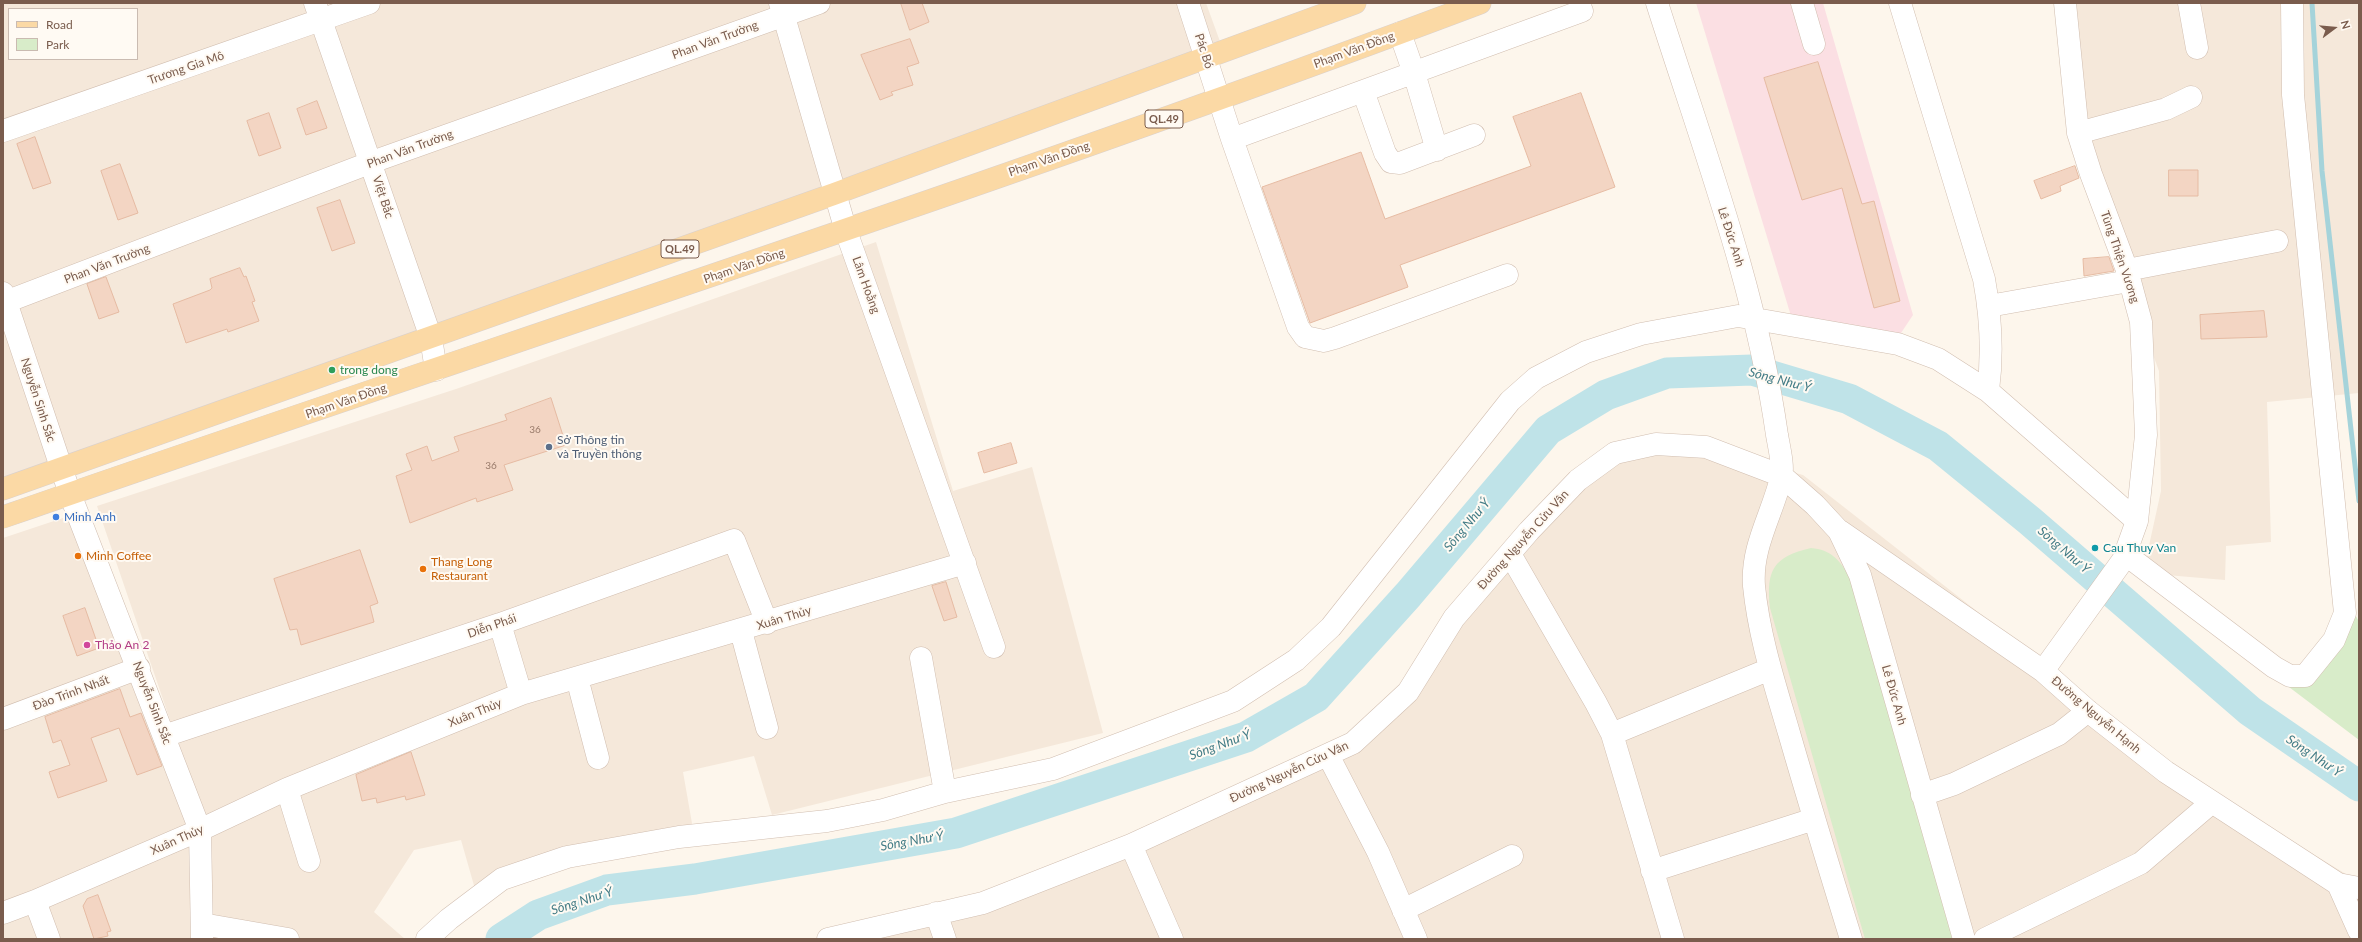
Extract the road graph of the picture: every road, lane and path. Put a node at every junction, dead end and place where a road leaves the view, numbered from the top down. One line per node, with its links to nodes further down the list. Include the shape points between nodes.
1 (369, 3): 14 (street, Trương Gia Mô)
2 (819, 3): 12 (street, Phan Văn Trường)
3 (1188, 3): 18 (street, Pác Bó)
4 (1355, 3): 18 (main road, QL.49)
5 (1480, 3): 15 (main road, Phạm Văn Đồng / QL.49)
6 (1657, 3): 36 (street, Lê Đức Anh)
7 (1802, 3): 16 (street)
8 (1900, 3): 35 (street, via 1984,279)
9 (2065, 3): 24 (street, Tùng Thiện Vương)
10 (2189, 3): 17 (street)
11 (2292, 3): 48 (street, via 2293,95 2345,613 2334,640 2305,676 2290,676 2274,667)
12 (782, 9): 28 (street, Phan Văn Trường); 29 (street, Lâm Hoằng)
13 (1582, 11): 19 (street)
14 (318, 12): 23 (street, Trương Gia Mô); 28 (street, Việt Bắc)
15 (1400, 33): 19 (street); 21 (main road, Phạm Văn Đồng / QL.49)
16 (1814, 44)
17 (2197, 48)
18 (1206, 58): 21 (street, Pác Bó); 29 (main road, QL.49)
19 (1414, 73): 20 (street); 27 (street)
20 (1363, 91): 26 (street); 27 (street, via 1385,154 1391,162 1400,163)
21 (1219, 98): 26 (street, Pác Bó); 30 (main road, Phạm Văn Đồng / QL.49)
22 (2191, 98): 24 (street, via 2166,109)
23 (3, 131)
24 (2078, 133): 33 (street, Tùng Thiện Vương)
25 (1474, 135): 27 (street)
26 (1232, 139): 32 (street, Pác Bó, via 1298,327 1305,337 1324,341 1335,338)
27 (1437, 150)
28 (372, 162): 34 (street, Phan Văn Trường); 37 (street, Việt Bắc)
29 (834, 194): 30 (street, Lâm Hoằng); 37 (main road, QL.49)
30 (846, 231): 38 (main road, Phạm Văn Đồng / QL.49); 49 (street, Lâm Hoằng)
31 (2277, 240): 33 (street)
32 (1508, 275)
33 (2128, 275): 35 (street); 45 (street, Tùng Thiện Vương, via 2141,322 2146,435)
34 (4, 299): 40 (street, Nguyễn Sinh Sắc)
35 (1989, 306): 39 (street, via 1992,357)
36 (1756, 318): 39 (street, via 1898,344 1938,359); 41 (street, Lê Đức Anh, via 1778,436); 68 (street, via 1738,316 1641,334 1586,352 1536,378 1493,420 1331,627 1296,660 1233,701 1053,769)
37 (430, 338): 38 (street, Việt Bắc); 40 (main road, QL.49)
38 (436, 370): 43 (main road, Phạm Văn Đồng / QL.49)
39 (1988, 391): 45 (street)
40 (61, 468): 42 (main road, QL.49); 43 (street, Nguyễn Sinh Sắc)
41 (1782, 476): 46 (street, Lê Đức Anh, via 1815,505); 47 (street, Đường Nguyễn Cửu Vân, via 1706,447 1656,444 1615,453 1578,480); 56 (street, Lê Đức Anh, via 1761,533 1755,562 1754,585)
42 (3, 489)
43 (70, 494): 44 (main road, Phạm Văn Đồng / QL.49); 55 (street, Nguyễn Sinh Sắc)
44 (3, 517)
45 (2137, 521): 48 (street, Tùng Thiện Vương)
46 (1839, 531): 57 (street, Đường Nguyễn Hạnh); 69 (street, Lê Đức Anh, via 1860,575)
47 (1510, 554): 63 (street); 65 (street, Đường Nguyễn Cửu Vân, via 1454,618 1408,692 1353,743)
48 (2124, 557): 57 (street, Tùng Thiện Vương)
49 (965, 563): 50 (street, Xuân Thủy); 53 (street, Lâm Hoằng)
50 (767, 623): 51 (street, Diễn Phái, via 734,540); 52 (street, Xuân Thủy)
51 (500, 624): 59 (street); 64 (street, Diễn Phái)
52 (742, 630): 58 (street, Xuân Thủy); 62 (street)
53 (994, 647)
54 (921, 658): 68 (street)
55 (139, 668): 61 (street, Đào Trinh Nhất); 64 (street, Nguyễn Sinh Sắc)
56 (1770, 669): 63 (street); 71 (street, Lê Đức Anh)
57 (2043, 671): 60 (street, Đường Nguyễn Hạnh)
58 (577, 678): 59 (street, Xuân Thủy); 66 (street)
59 (521, 694): 67 (street, Xuân Thủy)
60 (2088, 711): 69 (street, via 2059,734 1954,784); 70 (street, Đường Nguyễn Hạnh, via 2166,772)
61 (3, 718)
62 (767, 728)
63 (1612, 734): 76 (street)
64 (164, 736): 72 (street, Nguyễn Sinh Sắc)
65 (1328, 755): 73 (street, Đường Nguyễn Cửu Vân); 79 (street, via 1378,852)
66 (598, 758)
67 (287, 789): 72 (street, Xuân Thủy); 75 (street)
68 (945, 792): 86 (street, via 883,810 827,821 679,837 567,857 502,879)
69 (1922, 795): 93 (street, Lê Đức Anh)
70 (2211, 802): 77 (street, Đường Nguyễn Hạnh); 94 (street, via 2141,862)
71 (1814, 819): 76 (street); 92 (street, Lê Đức Anh)
72 (200, 830): 78 (street, Xuân Thủy); 83 (street, Nguyễn Sinh Sắc)
73 (1131, 845): 81 (street, Đường Nguyễn Cửu Vân, via 983,904); 89 (street)
74 (1512, 856): 79 (street)
75 (309, 861)
76 (1652, 871): 91 (street)
77 (2349, 886): 82 (street)
78 (36, 902): 80 (street, Xuân Thủy); 84 (street)
79 (1403, 910): 90 (street)
80 (3, 913)
81 (936, 913): 87 (street, Đường Nguyễn Cửu Vân); 88 (street)
82 (2359, 931)
83 (202, 932): 85 (street)
84 (49, 939)
85 (288, 939)
86 (427, 939)
87 (828, 939)
88 (945, 939)
89 (1172, 939)
90 (1416, 939)
91 (1673, 939)
92 (1851, 939)
93 (1964, 939)
94 (1985, 939)

